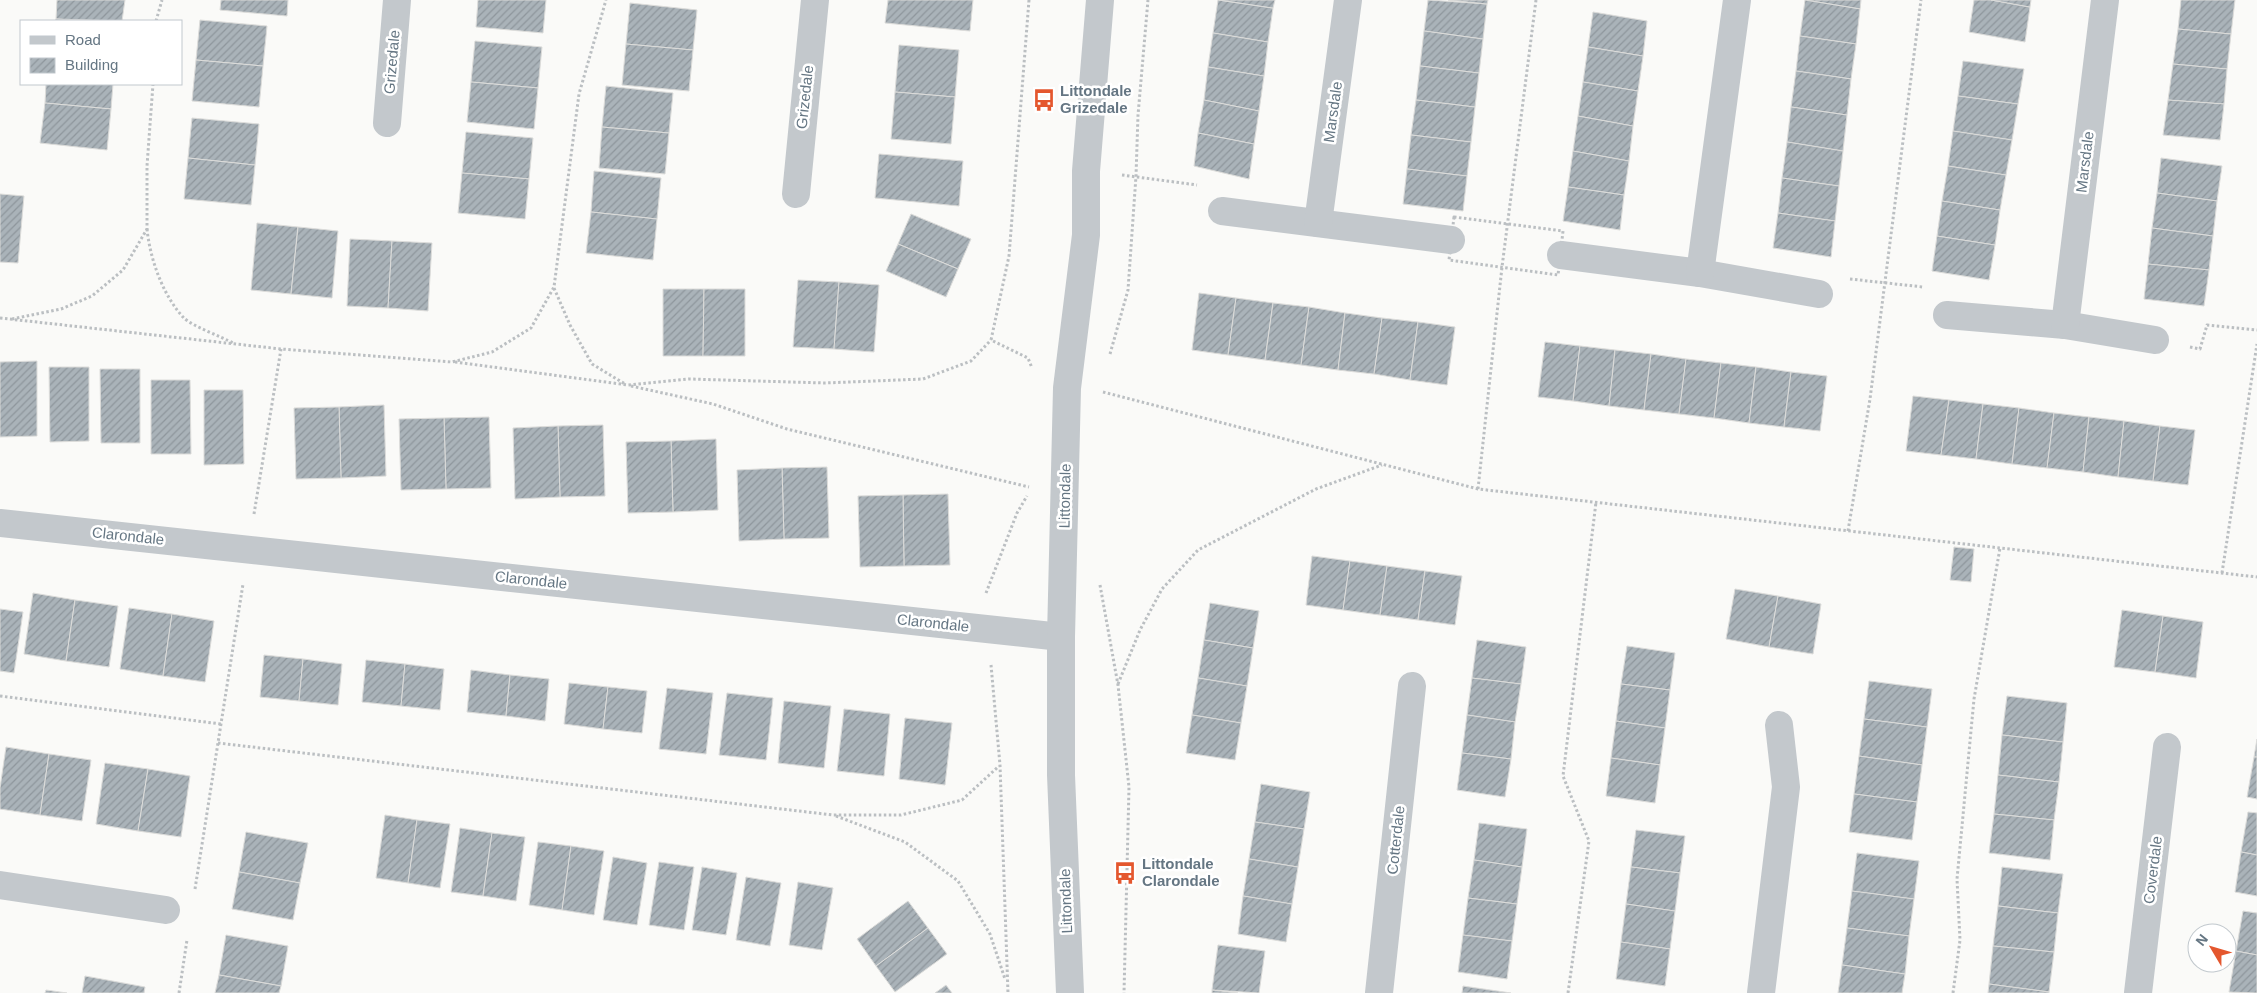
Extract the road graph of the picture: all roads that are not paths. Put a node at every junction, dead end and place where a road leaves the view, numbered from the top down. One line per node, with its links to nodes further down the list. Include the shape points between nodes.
1 (397, 0): 7 (street, Grizedale)
2 (815, 0): 8 (street, Grizedale)
3 (1100, 0): 19 (street, Littondale, via 1086,171 1086,235 1067,388)
4 (1348, 0): 10 (street, Marsdale)
5 (1737, 0): 13 (street)
6 (2105, 0): 16 (street, Marsdale)
7 (387, 123)
8 (796, 194)
9 (1222, 211): 10 (street)
10 (1318, 223): 11 (street)
11 (1451, 240)
12 (1561, 255): 13 (street)
13 (1700, 273): 14 (street)
14 (1819, 294)
15 (1947, 315): 16 (street)
16 (2066, 325): 17 (street)
17 (2155, 340)
18 (0, 523): 19 (street, Clarondale)
19 (1061, 637): 25 (street, Littondale)
20 (1412, 686): 26 (street, Cotterdale)
21 (1779, 725): 27 (street, via 1786,787)
22 (2167, 747): 28 (street, Coverdale)
23 (0, 886): 24 (street)
24 (166, 910)
25 (1070, 993)
26 (1379, 993)
27 (1761, 993)
28 (2138, 993)

